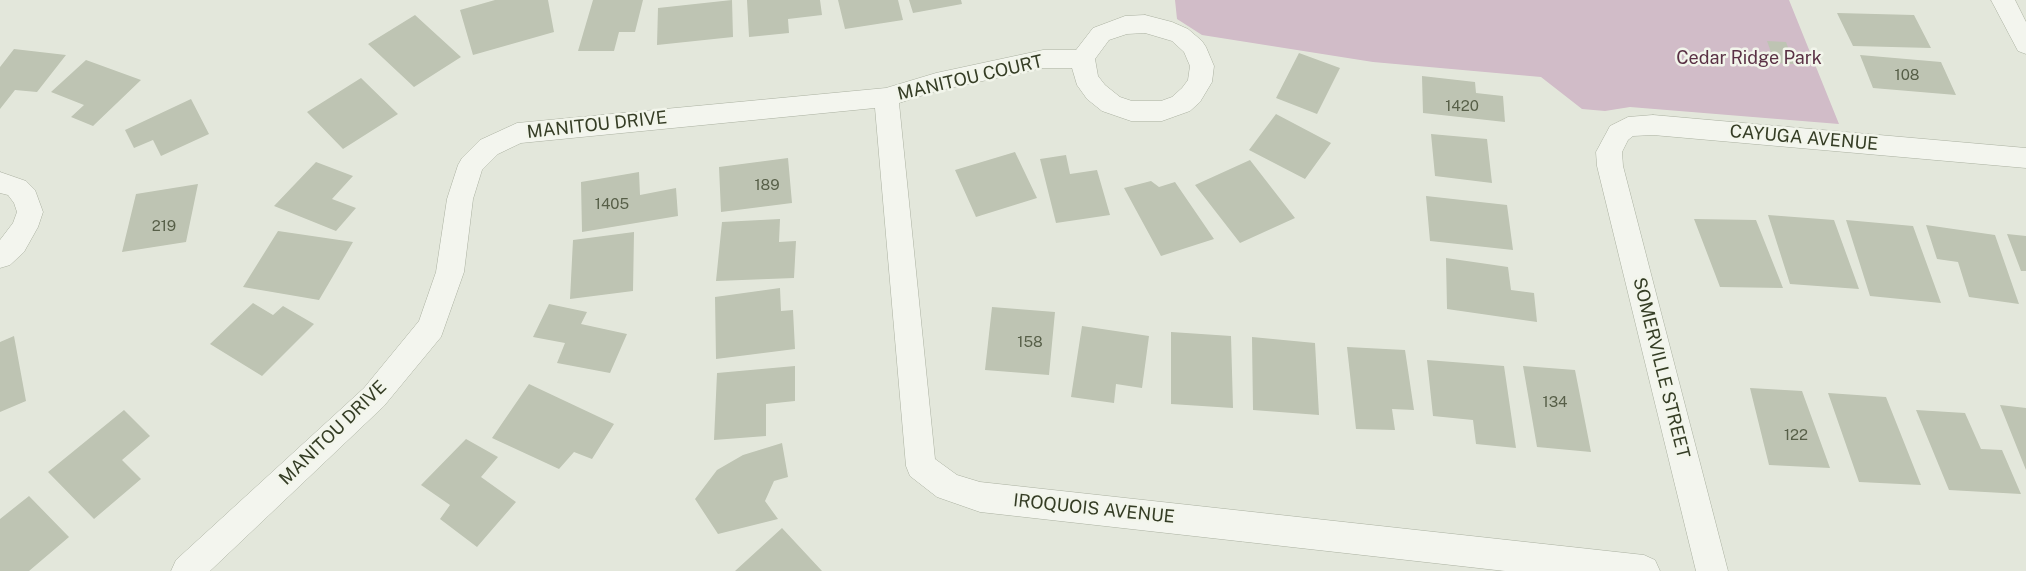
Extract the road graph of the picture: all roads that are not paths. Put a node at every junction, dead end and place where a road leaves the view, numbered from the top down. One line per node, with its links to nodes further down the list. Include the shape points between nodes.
1 (2003, 0): 2 (street)
2 (2026, 45)
3 (1083, 58): 3 (street, via 1086,78 1096,92 1111,104 1131,111 1162,111 1181,104 1200,82 1202,66 1194,47 1180,35 1145,24 1125,25 1101,34); 4 (street, MANITOU COURT, via 1042,60 936,82)
4 (886, 97): 9 (street, MANITOU DRIVE, via 517,133 489,147 471,165 460,199 450,272 431,328 374,397); 10 (street, IROQUOIS AVENUE, via 921,466 948,487 980,497)
5 (2026, 158): 6 (street, CAYUGA AVENUE, via 1647,125 1628,127 1618,132 1609,152)
6 (1610, 166): 11 (street, SOMERVILLE STREET)
7 (0, 182): 8 (street, via 16,188 26,198 30,212 14,244)
8 (0, 257)
9 (187, 571)
10 (1644, 571)
11 (1712, 571)

